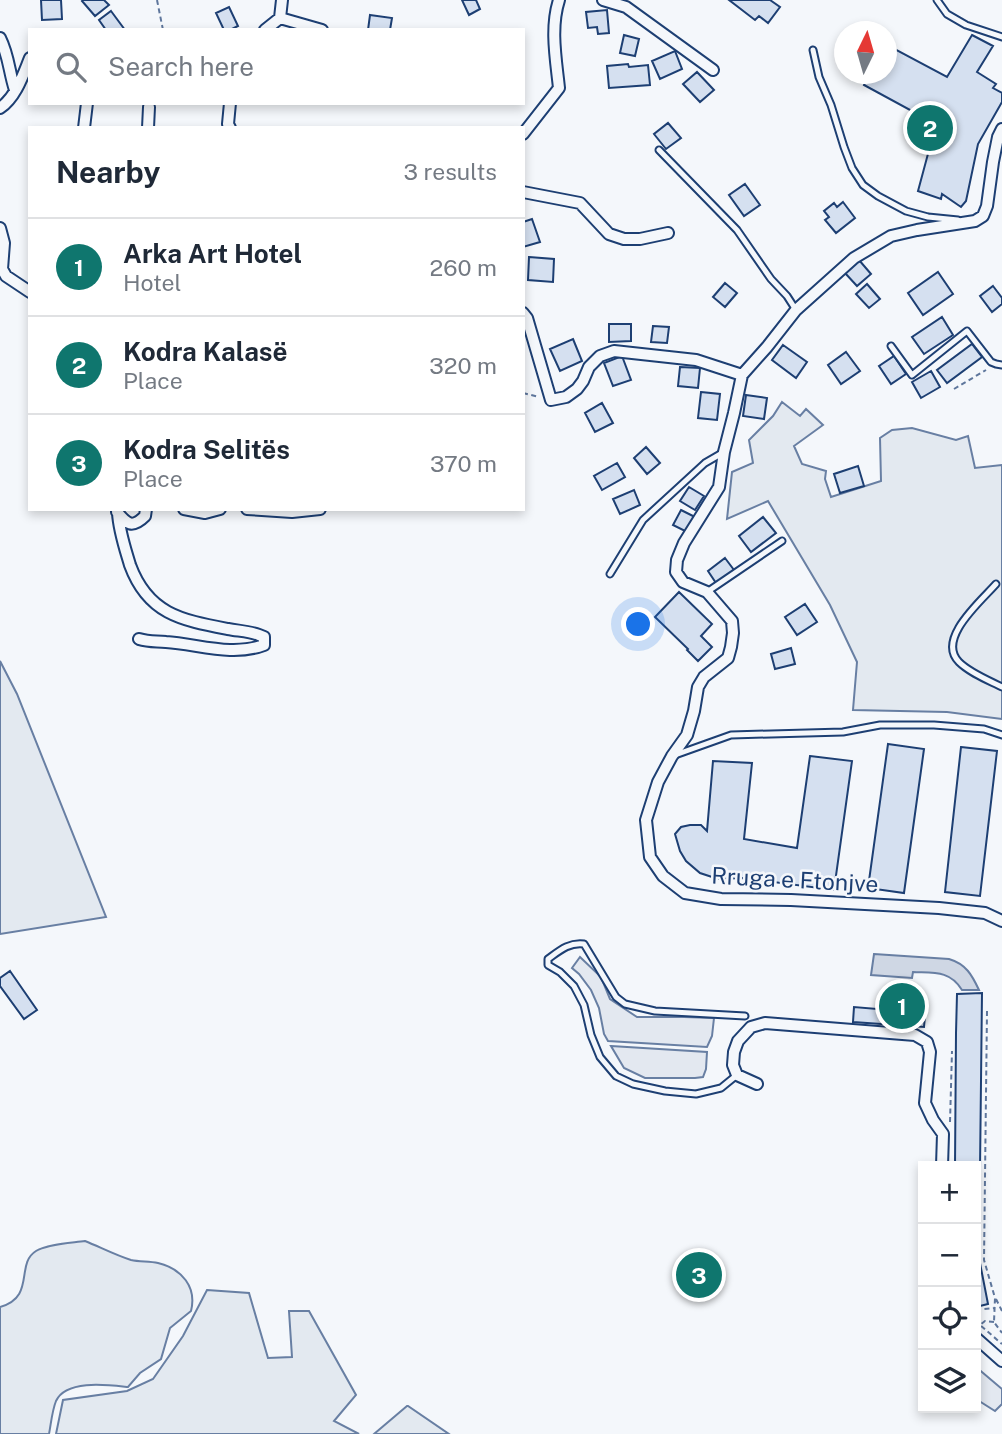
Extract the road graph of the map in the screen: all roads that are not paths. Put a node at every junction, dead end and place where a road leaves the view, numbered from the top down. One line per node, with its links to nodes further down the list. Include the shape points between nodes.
1 (282, 0): 5 (street)
2 (559, 0): 21 (street, via 554,14 559,89)
3 (603, 0): 11 (street, via 626,7)
4 (937, 0): 7 (lane, via 947,14 966,25)
5 (282, 24): 6 (street)
6 (309, 28)
7 (1002, 37)
8 (0, 38): 12 (street)
9 (813, 50): 24 (lane, via 844,147 863,185 906,211)
10 (28, 62): 12 (street)
11 (713, 70)
12 (15, 90): 16 (street)
13 (87, 105): 17 (street)
14 (230, 105): 19 (street)
15 (149, 107): 18 (street)
16 (0, 108)
17 (84, 126)
18 (148, 126)
19 (229, 126)
20 (1002, 130): 24 (street, via 988,206)
21 (525, 132)
22 (659, 150): 28 (lane, via 737,230)
23 (525, 192): 26 (street, via 580,203 609,234 624,239)
24 (975, 221): 28 (street, via 891,236 854,258)
25 (0, 228): 27 (street, via 2,269)
26 (668, 233)
27 (28, 291)
28 (796, 310): 32 (street)
29 (525, 316): 32 (street, via 551,400 577,389 589,367 614,351 696,360)
30 (891, 346): 31 (lane, via 912,375 967,331 992,362)
31 (999, 364)
32 (742, 374): 33 (street)
33 (724, 452): 41 (lane, via 705,463 643,520); 43 (street, via 719,487 677,560 676,572 682,582)
34 (117, 511): 35 (street, via 133,524 139,523); 44 (street, via 132,570 152,602 186,619 252,632 264,637 264,645 245,650 206,649)
35 (146, 511)
36 (194, 511): 37 (street)
37 (212, 511)
38 (277, 511): 39 (street)
39 (301, 511)
40 (782, 541): 43 (lane)
41 (610, 574)
42 (996, 584): 45 (lane, via 958,627 952,641 953,655 960,663)
43 (708, 592): 47 (street, Rruga e Ftonjve, via 732,621 731,647 728,658 698,687 687,734)
44 (139, 639)
45 (1002, 687)
46 (1002, 735): 47 (lane, via 934,724 880,725 843,732 731,735)
47 (673, 756): 48 (street, Rruga e Ftonjve, via 646,820 650,857 663,876 685,893 721,899 939,908 985,913)
48 (1002, 921)
49 (745, 1016): 50 (lane, via 625,1004 584,944 574,943 548,959 548,965 574,986 600,1057 616,1076 633,1084 696,1094 721,1088)
50 (737, 1075): 51 (street); 52 (street, via 733,1065 738,1041 751,1027 765,1023 915,1035 927,1042 930,1052 925,1103 943,1134)
51 (757, 1084)
52 (942, 1161)
53 (981, 1342): 54 (street)
54 (1002, 1361)

